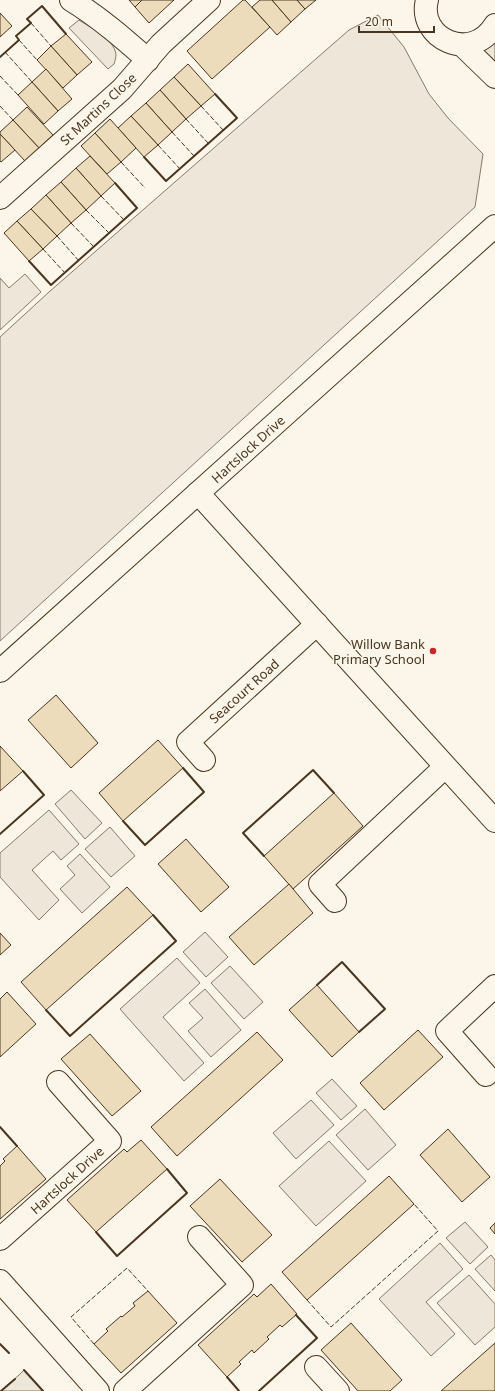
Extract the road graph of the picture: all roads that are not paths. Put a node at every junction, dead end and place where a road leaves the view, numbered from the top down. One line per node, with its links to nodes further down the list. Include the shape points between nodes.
1 (71, 0): 6 (street, via 118,34)
2 (209, 0): 6 (street, St Martins Close, via 161,44)
3 (425, 2): 5 (street, via 428,20 435,33 447,42)
4 (495, 25): 5 (street, via 483,39)
5 (462, 45): 7 (street)
6 (148, 60): 8 (street, St Martins Close, via 122,89)
7 (495, 77)
8 (0, 198)
9 (495, 226): 10 (street, Hartslock Drive)
10 (198, 493): 11 (street); 12 (street, Hartslock Drive)
11 (317, 624): 13 (street, Seacourt Road, via 188,742); 14 (street)
12 (0, 671)
13 (204, 760)
14 (446, 767): 15 (street); 16 (street, via 320,884)
15 (495, 821)
16 (335, 901)
17 (495, 986): 18 (street, via 447,1031)
18 (486, 1075)
19 (58, 1082): 21 (street, Hartslock Drive, via 110,1141)
20 (199, 1236): 25 (street, via 242,1285)
21 (0, 1239)
22 (0, 1281): 24 (street)
23 (316, 1367): 26 (street)
24 (98, 1391)
25 (125, 1391)
26 (338, 1391)

